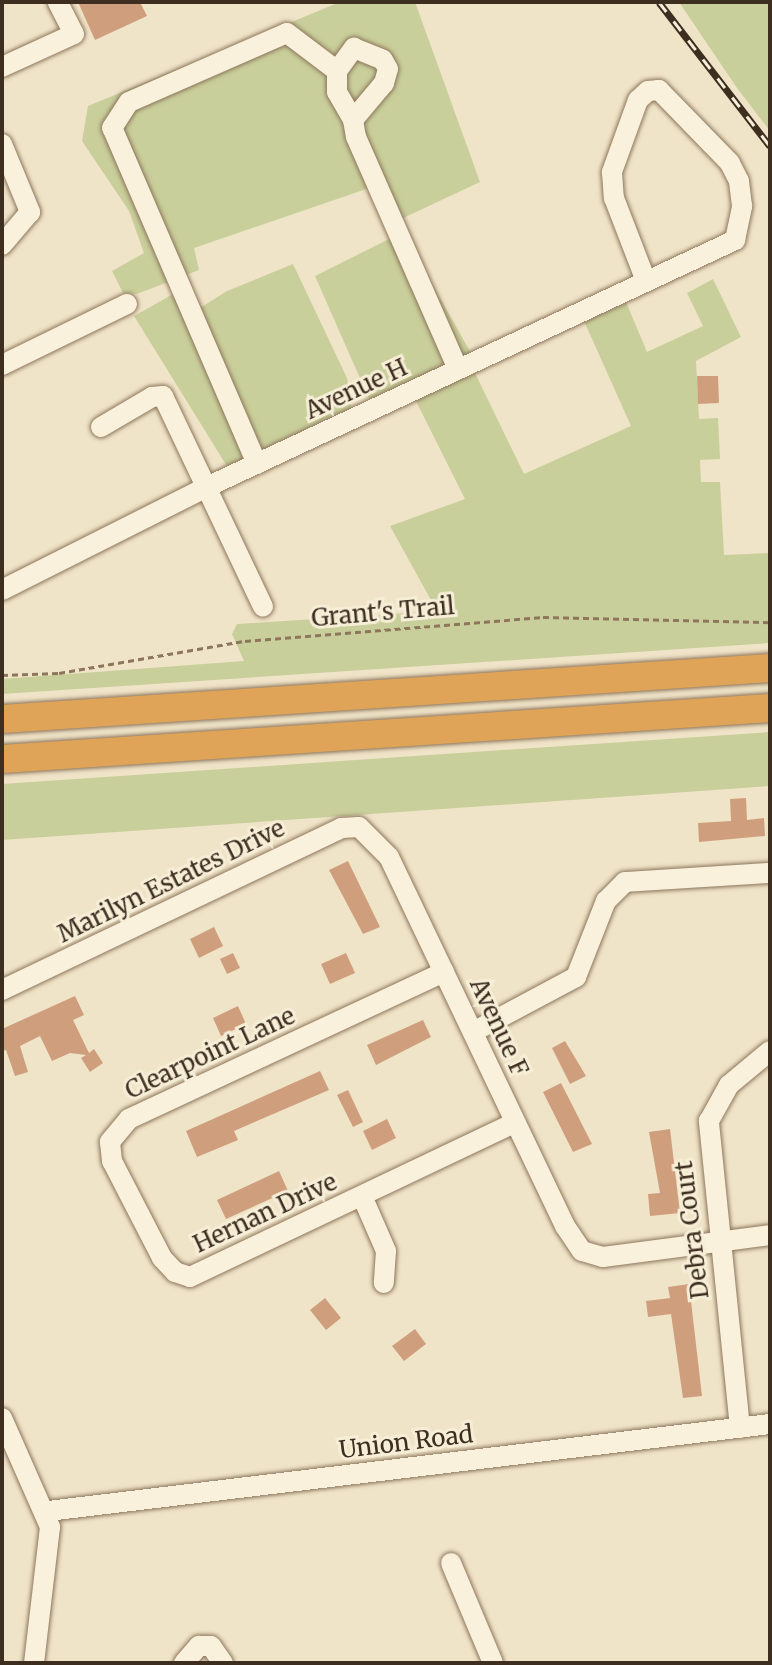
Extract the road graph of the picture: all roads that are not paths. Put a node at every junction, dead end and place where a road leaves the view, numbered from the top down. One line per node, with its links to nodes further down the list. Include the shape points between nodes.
1 (58, 2): 2 (street, via 74,34)
2 (2, 67)
3 (337, 71): 4 (street, via 337,92); 4 (street, via 354,48 370,51 388,69 378,92); 12 (street, via 287,33 129,102 112,128)
4 (353, 120): 10 (street, via 372,177)
5 (2, 144): 6 (street, via 30,212)
6 (2, 245)
7 (646, 281): 7 (street, Avenue H, via 735,240 742,206 730,163 670,95 648,91 638,100 612,172 614,198); 10 (street, Avenue H)
8 (127, 304): 9 (street)
9 (2, 365)
10 (458, 369): 12 (street, Avenue H)
11 (101, 427): 13 (street, via 152,397 163,396)
12 (257, 464): 13 (street, Avenue H)
13 (209, 486): 14 (street, Avenue H); 15 (street)
14 (2, 590)
15 (263, 607)
16 (770, 668): 18 (highway)
17 (770, 708): 19 (highway)
18 (2, 719)
19 (2, 759)
20 (363, 829): 22 (street, Avenue F, via 389,857); 23 (street, Marilyn Estates Drive, via 341,828)
21 (770, 873): 24 (street, via 625,882 606,901 576,977)
22 (444, 972): 24 (street, Avenue F); 30 (street, Clearpoint Lane, via 129,1119 115,1132 112,1161 155,1244 175,1272)
23 (2, 990)
24 (473, 1032): 26 (street, Avenue F)
25 (770, 1051): 29 (street, Debra Court, via 729,1085 709,1121)
26 (515, 1123): 27 (street, Hernan Drive); 29 (street, Avenue F, via 582,1251 603,1257)
27 (362, 1196): 30 (street, Hernan Drive); 31 (street, Hernan Drive, via 386,1251)
28 (770, 1235): 29 (street)
29 (720, 1240): 34 (street, Debra Court)
30 (190, 1277)
31 (384, 1283)
32 (2, 1418): 35 (street)
33 (770, 1424): 34 (street, Union Road)
34 (740, 1428): 35 (street, Union Road)
35 (48, 1511): 38 (street, via 49,1560)
36 (451, 1563): 37 (street)
37 (489, 1662)
38 (34, 1663)
39 (184, 1663): 40 (street, via 199,1646 211,1646)
40 (223, 1663)

